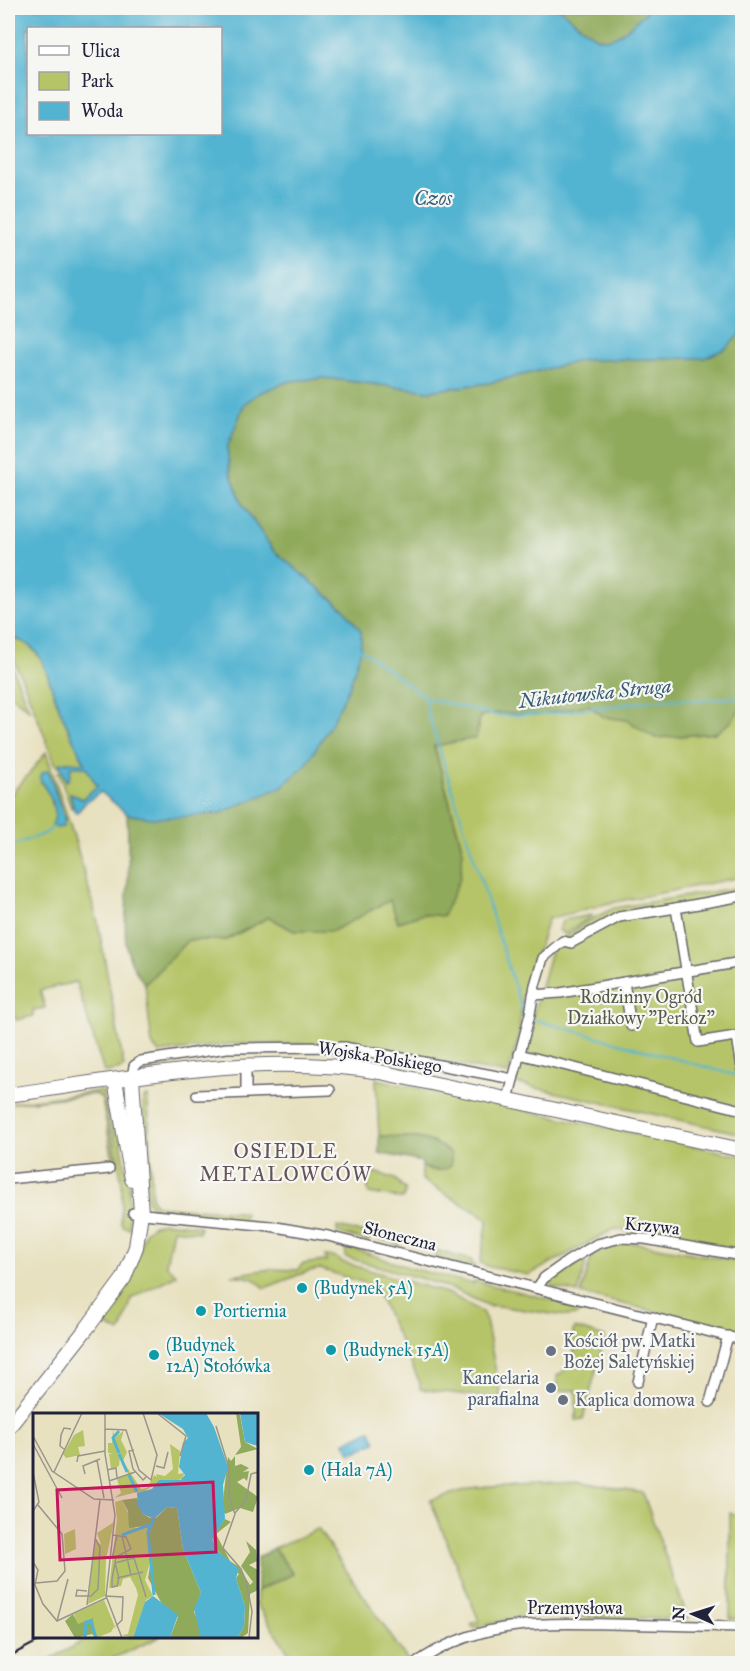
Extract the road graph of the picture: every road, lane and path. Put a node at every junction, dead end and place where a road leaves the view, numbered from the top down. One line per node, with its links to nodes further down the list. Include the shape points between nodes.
1 (742, 896): 2 (street)
2 (676, 908): 4 (street); 6 (street, via 620,917 571,943 563,941 543,958)
3 (742, 962): 4 (street)
4 (687, 972): 5 (street); 8 (street, via 698,1042)
5 (624, 982): 6 (street); 7 (street)
6 (533, 995): 9 (street)
7 (631, 1026)
8 (740, 1036): 11 (street)
9 (519, 1054): 13 (street); 20 (street)
10 (246, 1065): 12 (street, Wojska Polskiego); 16 (street); 19 (street, Wojska Polskiego, via 348,1067)
11 (742, 1068)
12 (132, 1078): 13 (street, via 134,1066 141,1061 187,1053 333,1046); 14 (street, Wojska Polskiego); 24 (street)
13 (513, 1079): 19 (street)
14 (115, 1080): 17 (street, Wojska Polskiego); 24 (street)
15 (330, 1090): 16 (street)
16 (246, 1092): 18 (street)
17 (8, 1095)
18 (198, 1095)
19 (508, 1099): 21 (street, Wojska Polskiego)
20 (742, 1110)
21 (742, 1150)
22 (109, 1169): 23 (street)
23 (8, 1179)
24 (137, 1213): 26 (street, Słoneczna, via 328,1236); 32 (street, via 138,1233 130,1264 110,1298)
25 (742, 1256): 26 (street, Krzywa, via 621,1238 597,1244 568,1261)
26 (537, 1288): 27 (street, Słoneczna)
27 (653, 1317): 28 (street, Słoneczna); 30 (street)
28 (728, 1336): 29 (street, Słoneczna); 31 (street)
29 (742, 1340)
30 (639, 1382)
31 (710, 1402)
32 (8, 1428)
33 (742, 1627): 34 (street, Przemysłowa, via 532,1623 470,1636)
34 (415, 1664)

